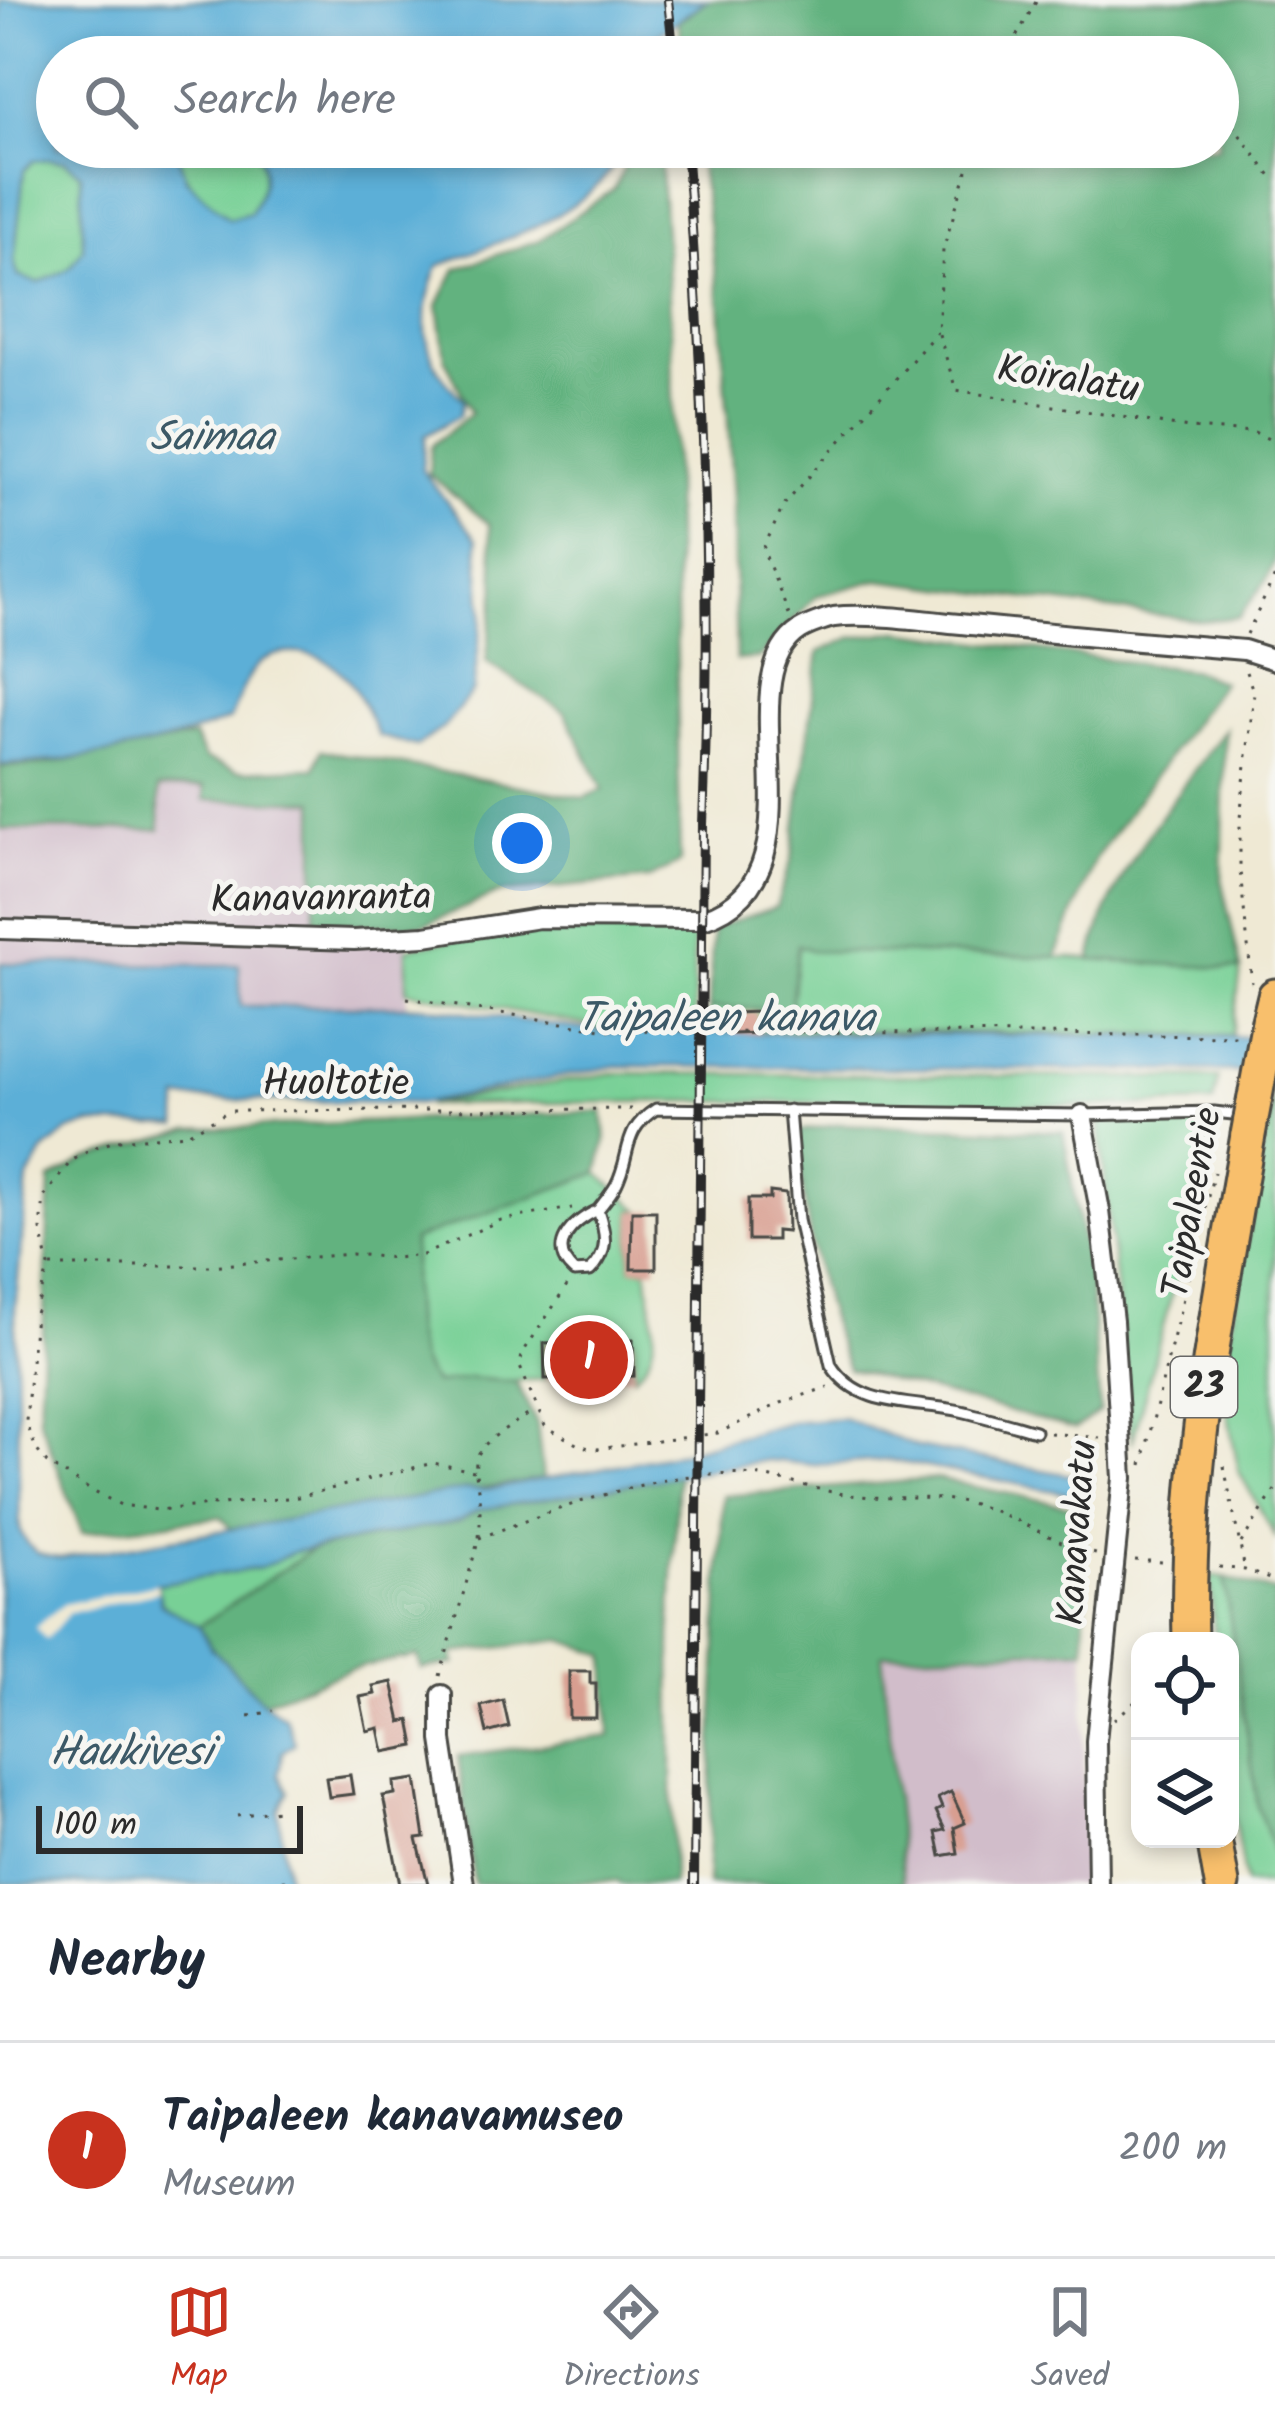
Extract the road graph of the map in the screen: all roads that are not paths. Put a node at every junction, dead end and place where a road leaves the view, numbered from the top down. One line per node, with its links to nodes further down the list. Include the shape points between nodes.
1 (1275, 634): 2 (street)
2 (1272, 659): 3 (street, Kanavanranta, via 936,622 834,617 799,630 778,654 771,693 766,850 751,887 726,912 703,919 539,918 354,940)
3 (0, 928)
4 (1262, 1012): 7 (highway, Taipaleentie / 23, bridge)
5 (789, 1110): 6 (lane); 8 (lane, via 656,1108 639,1120 616,1185); 9 (lane, via 797,1220 831,1365 842,1382 878,1399)
6 (1082, 1115): 7 (lane, via 1214,1112); 14 (street, Kanavakatu, via 1113,1321 1123,1478 1123,1559 1096,1741)
7 (1241, 1135): 10 (highway, Taipaleentie / 23, via 1191,1499)
8 (598, 1210): 8 (lane, via 603,1253 590,1271 574,1272 564,1263 563,1241)
9 (1035, 1431)
10 (1190, 1632)
11 (442, 1695): 13 (street)
12 (1216, 1848): 15 (highway)
13 (464, 1884)
14 (1098, 1884)
15 (1222, 1884)

